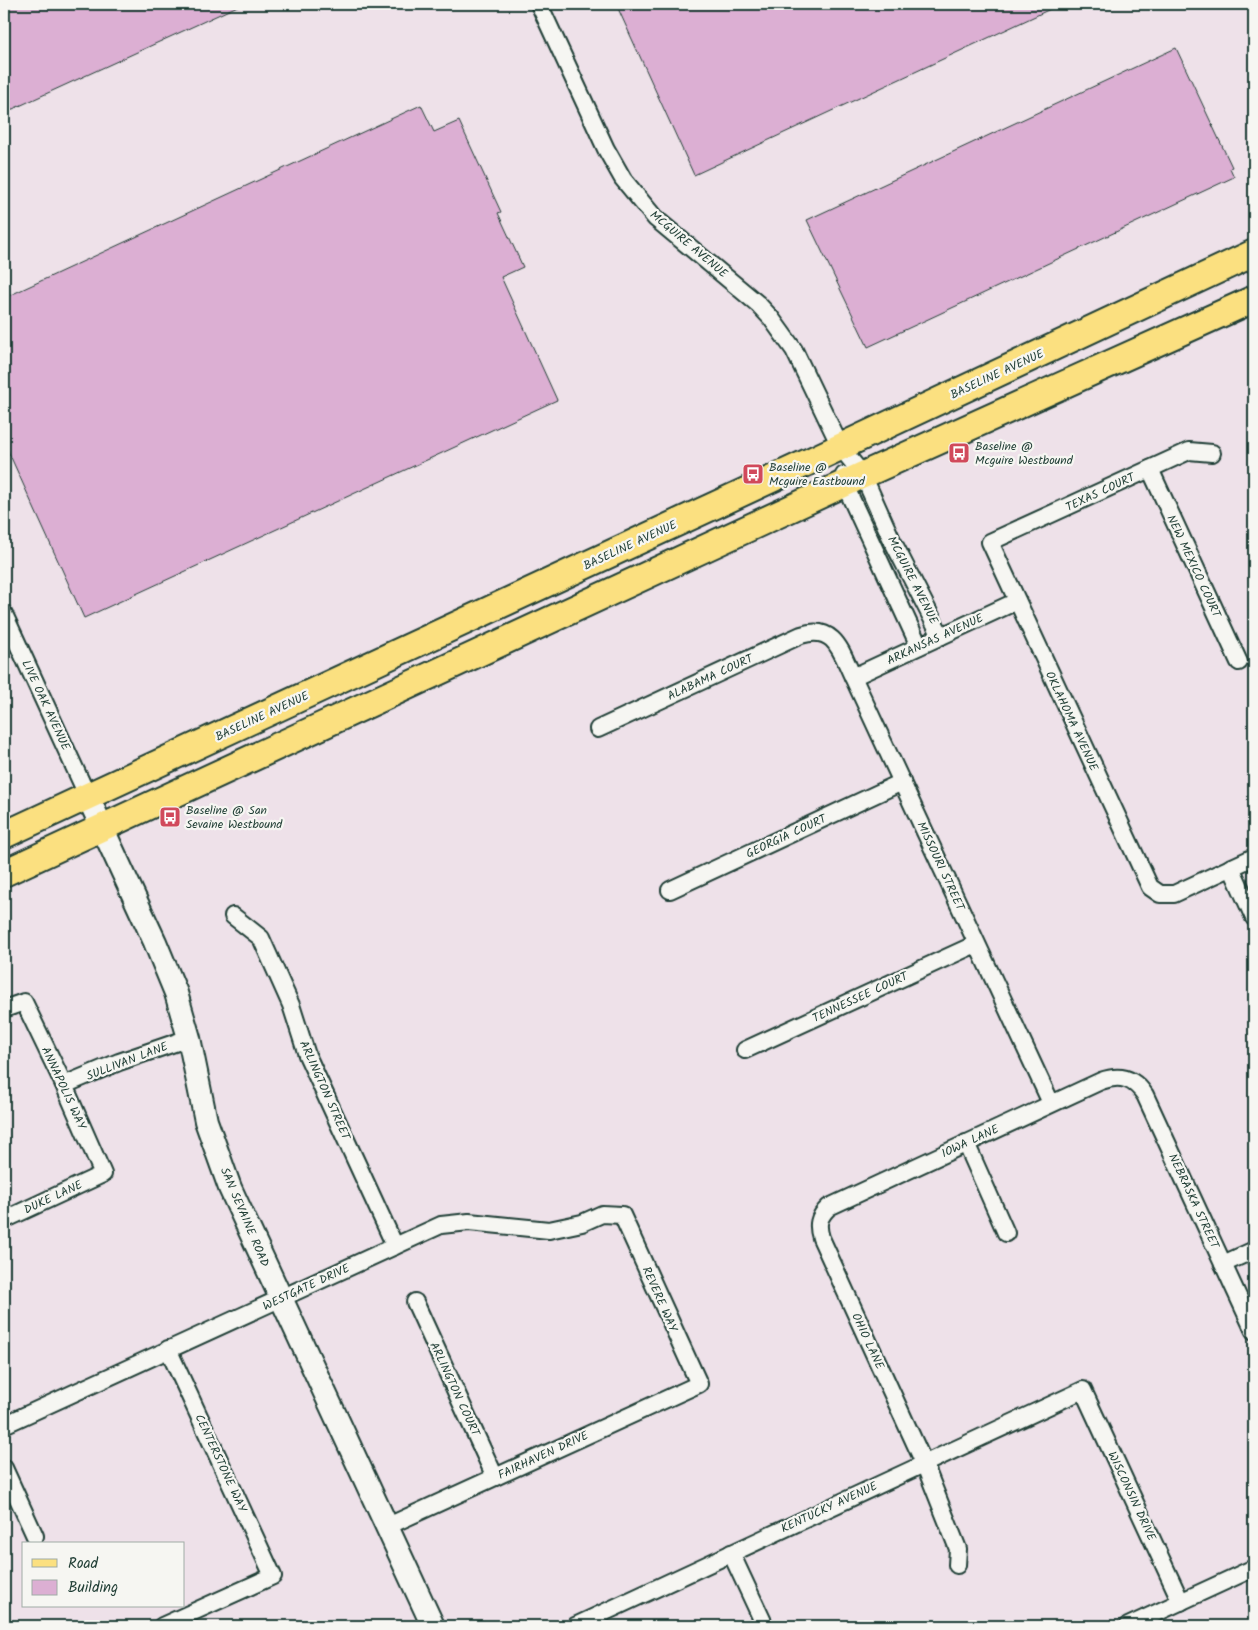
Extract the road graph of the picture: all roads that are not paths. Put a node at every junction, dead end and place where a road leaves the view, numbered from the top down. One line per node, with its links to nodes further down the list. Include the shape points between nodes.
1 (539, 4): 4 (street, MCGUIRE AVENUE, via 623,179 655,218 738,286 771,318 802,366)
2 (1254, 252): 4 (main road, BASELINE AVENUE)
3 (1254, 299): 7 (main road)
4 (840, 448): 7 (street, MCGUIRE AVENUE); 18 (main road, BASELINE AVENUE)
5 (1212, 453): 6 (street, TEXAS COURT, via 1189,451)
6 (1150, 469): 8 (street, TEXAS COURT); 14 (street, NEW MEXICO COURT)
7 (854, 479): 12 (street, MCGUIRE AVENUE, via 892,540); 13 (street, MCGUIRE AVENUE); 19 (main road)
8 (990, 542): 9 (street, OKLAHOMA AVENUE)
9 (1017, 601): 12 (street, ARKANSAS AVENUE); 22 (street, OKLAHOMA AVENUE, via 1146,881 1160,894 1174,894)
10 (4, 614): 18 (street, LIVE OAK AVENUE)
11 (824, 632): 15 (street, MISSOURI STREET, via 839,648); 16 (street, ALABAMA COURT, via 801,635)
12 (941, 636): 13 (street, ARKANSAS AVENUE)
13 (919, 646): 15 (street, ARKANSAS AVENUE)
14 (1239, 662)
15 (853, 677): 17 (street, MISSOURI STREET)
16 (598, 729)
17 (902, 782): 24 (street, GEORGIA COURT); 27 (street, MISSOURI STREET)
18 (88, 797): 19 (street, SAN SEVAINE ROAD); 20 (main road, BASELINE AVENUE)
19 (102, 828): 23 (main road); 29 (street, SAN SEVAINE ROAD, via 156,942)
20 (4, 835)
21 (1254, 857): 22 (street)
22 (1231, 867): 26 (street)
23 (4, 873)
24 (670, 890)
25 (233, 916): 40 (street, ARLINGTON STREET, via 261,938 291,1005 307,1055)
26 (1254, 918)
27 (976, 944): 30 (street, TENNESSEE COURT); 33 (street, MISSOURI STREET)
28 (4, 1008): 32 (street, ANNAPOLIS WAY, via 24,1002)
29 (190, 1038): 32 (street, SULLIVAN LANE, via 119,1062); 43 (street, SAN SEVAINE ROAD, via 206,1121 230,1188)
30 (744, 1050)
31 (1126, 1078): 33 (street, IOWA LANE, via 1100,1081); 42 (street, NEBRASKA STREET, via 1141,1088)
32 (64, 1086): 35 (street, ANNAPOLIS WAY)
33 (1051, 1103): 34 (street, IOWA LANE)
34 (966, 1143): 37 (street, IOWA LANE, via 836,1203); 39 (street)
35 (103, 1174): 38 (street, DUKE LANE)
36 (622, 1215): 40 (street, WESTGATE DRIVE, via 602,1214 582,1223 549,1230 469,1222 441,1225); 47 (street, REVERE WAY)
37 (820, 1217): 50 (street, OHIO LANE, via 821,1238)
38 (4, 1220)
39 (1006, 1233)
40 (395, 1246): 43 (street, WESTGATE DRIVE)
41 (1254, 1250): 42 (street)
42 (1223, 1264): 45 (street, NEBRASKA STREET)
43 (281, 1299): 46 (street, WESTGATE DRIVE); 53 (street, SAN SEVAINE ROAD)
44 (415, 1302): 52 (street, ARLINGTON COURT)
45 (1254, 1331)
46 (168, 1349): 49 (street, WESTGATE DRIVE); 59 (street, CENTERSTONE WAY, via 273,1576)
47 (699, 1384): 52 (street, FAIRHAVEN DRIVE)
48 (1083, 1390): 50 (street, KENTUCKY AVENUE); 58 (street, WISCONSIN DRIVE)
49 (4, 1425)
50 (924, 1463): 55 (street, KENTUCKY AVENUE); 56 (street, OHIO LANE, via 958,1548)
51 (4, 1468): 54 (street)
52 (495, 1476): 53 (street, FAIRHAVEN DRIVE)
53 (388, 1526): 60 (street, SAN SEVAINE ROAD)
54 (35, 1536)
55 (732, 1553): 61 (street, KENTUCKY AVENUE); 62 (street)
56 (957, 1564)
57 (1254, 1568): 58 (street)
58 (1181, 1602): 63 (street)
59 (162, 1626)
60 (433, 1626)
61 (575, 1626)
62 (765, 1626)
63 (1128, 1626)

